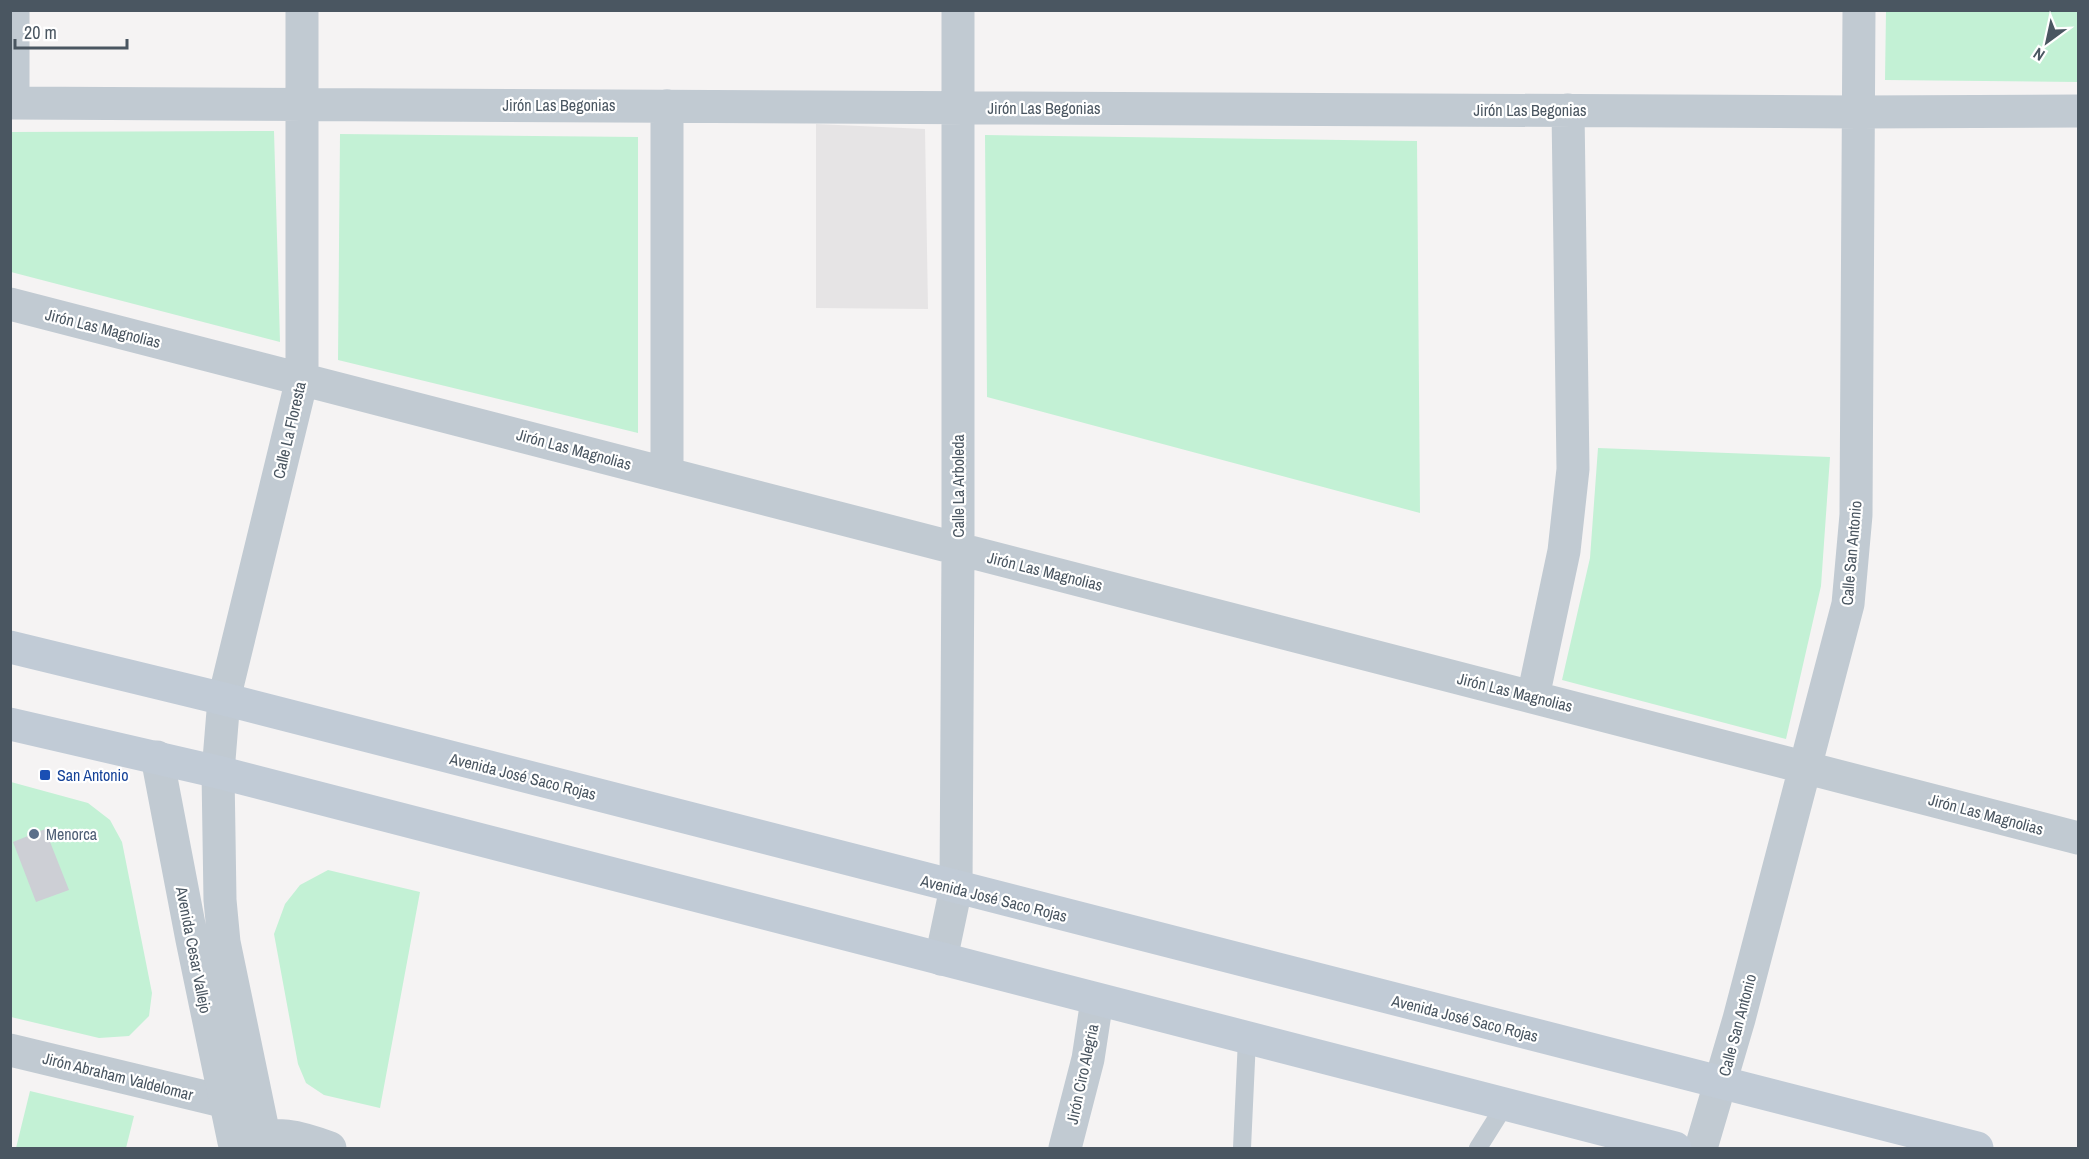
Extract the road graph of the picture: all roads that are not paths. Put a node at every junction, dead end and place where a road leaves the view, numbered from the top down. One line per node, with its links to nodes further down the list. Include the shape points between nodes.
1 (13, 10): 5 (street)
2 (302, 10): 6 (street, Calle La Floresta)
3 (958, 10): 8 (street, Calle La Arboleda)
4 (1859, 10): 11 (street, Calle San Antonio)
5 (12, 103): 6 (street, Jirón Las Begonias)
6 (302, 104): 7 (street, Jirón Las Begonias); 13 (street, Calle La Floresta)
7 (667, 106): 8 (street, Jirón Las Begonias); 14 (street)
8 (958, 107): 9 (street, Jirón Las Begonias); 15 (street, Calle La Arboleda)
9 (1568, 110): 11 (street, Jirón Las Begonias); 17 (street, via 1573,469 1564,551)
10 (2079, 111): 11 (street, Jirón Las Begonias)
11 (1858, 112): 21 (street, Calle San Antonio, via 1856,515 1851,577 1848,604)
12 (10, 304): 13 (street, Jirón Las Magnolias)
13 (302, 379): 14 (street, Jirón Las Magnolias); 18 (street, Calle La Floresta)
14 (667, 473): 15 (street, Jirón Las Magnolias)
15 (958, 549): 17 (street, Jirón Las Magnolias); 24 (street, Calle La Arboleda)
16 (10, 647): 18 (main road, Avenida José Saco Rojas)
17 (1533, 697): 21 (street, Jirón Las Magnolias)
18 (224, 699): 22 (street, Calle La Floresta); 24 (main road, Avenida José Saco Rojas)
19 (10, 724): 20 (main road)
20 (157, 757): 22 (main road); 30 (street, Avenida Cesar Vallejo)
21 (1805, 767): 23 (street, Jirón Las Magnolias); 29 (street, Calle San Antonio)
22 (218, 772): 25 (main road); 32 (street, Avenida Cesar Vallejo, via 220,900)
23 (2079, 838)
24 (956, 888): 25 (street, Calle La Arboleda); 29 (main road, Avenida José Saco Rojas)
25 (941, 959): 26 (main road)
26 (1097, 1000): 27 (main road); 34 (street, Jirón Ciro Alegria, via 1088,1059)
27 (1247, 1038): 31 (main road); 35 (lane)
28 (10, 1050): 30 (street, Jirón Abraham Valdelomar)
29 (1721, 1083): 38 (street, Calle San Antonio); 39 (main road, Avenida José Saco Rojas)
30 (226, 1102): 32 (street, Avenida Cesar Vallejo)
31 (1505, 1105): 36 (lane); 37 (main road)
32 (239, 1142): 33 (street, via 300,1137)
33 (330, 1149)
34 (1065, 1149)
35 (1242, 1149)
36 (1478, 1149)
37 (1675, 1149)
38 (1701, 1149)
39 (1977, 1149)

